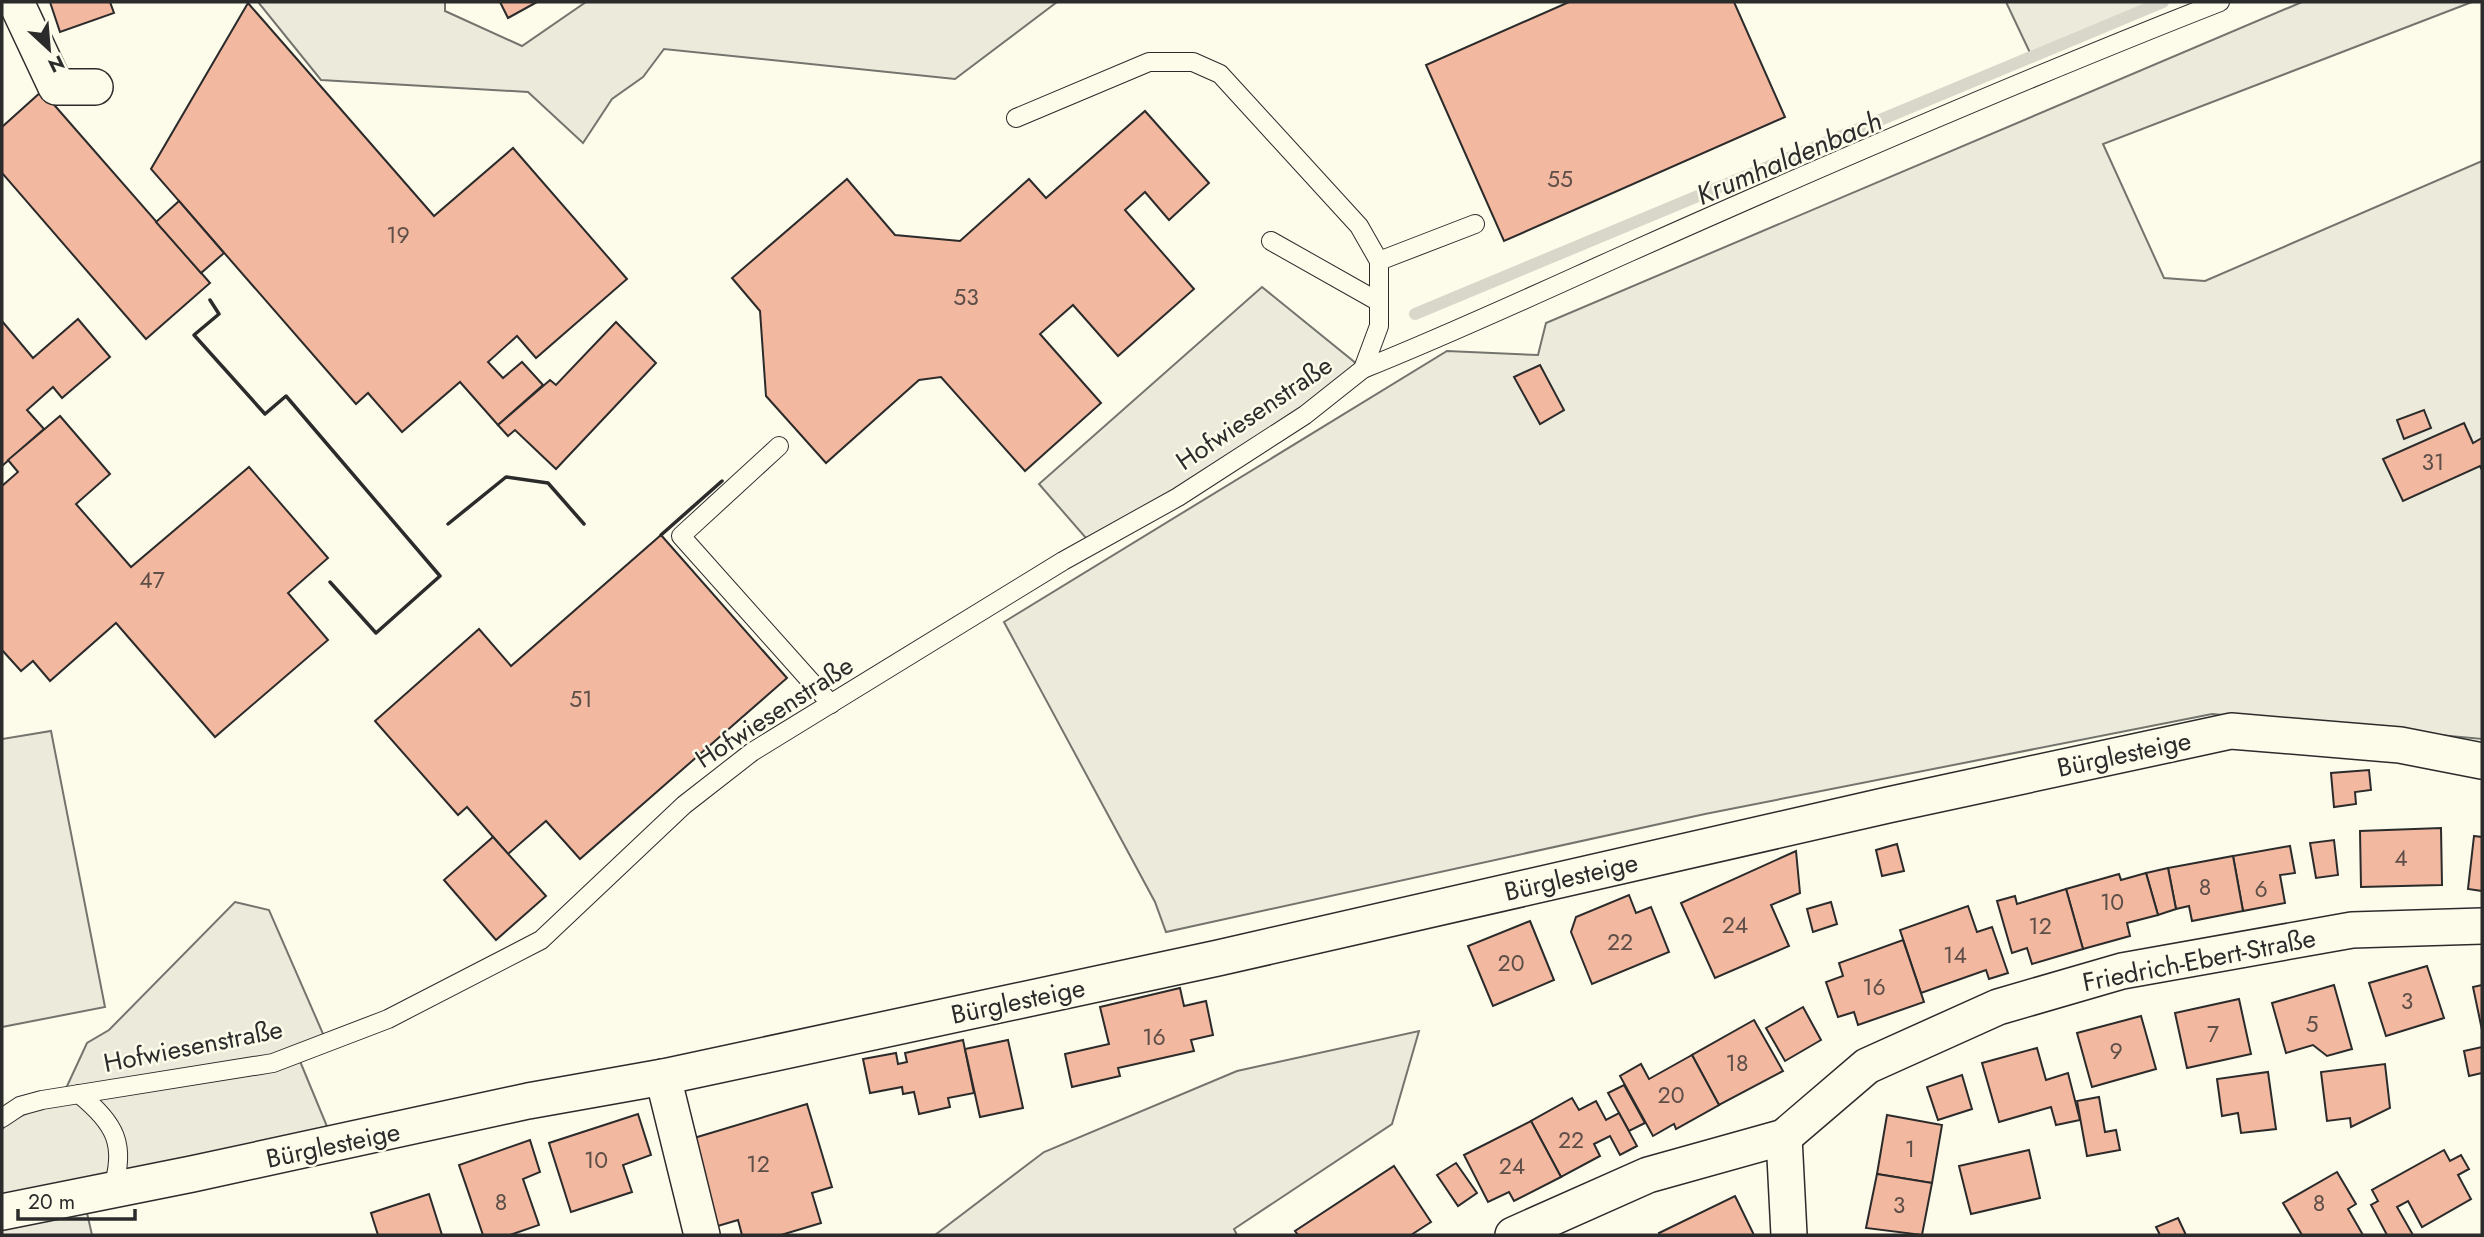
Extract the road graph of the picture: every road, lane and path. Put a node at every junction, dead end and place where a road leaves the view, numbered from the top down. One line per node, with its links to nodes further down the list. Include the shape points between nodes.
1 (16, 2): 3 (street, via 56,86)
2 (2220, 2): 9 (lane, via 1916,128 1469,327)
3 (95, 87)
4 (1016, 118): 7 (lane, via 1149,62 1193,62 1220,74 1359,226)
5 (1475, 224): 7 (lane)
6 (1271, 242): 8 (lane)
7 (1379, 261): 8 (lane, Hofwiesenstraße)
8 (1379, 302): 9 (lane, Hofwiesenstraße, via 1379,326)
9 (1363, 369): 11 (lane, Hofwiesenstraße, via 1305,415 1178,497 1063,561)
10 (779, 446): 11 (lane, via 681,536)
11 (831, 704): 15 (lane, Hofwiesenstraße, via 742,759 684,805 541,940 503,961 388,1019 273,1063)
12 (2482, 761): 14 (street, Bürglesteige, via 2400,745 2231,731)
13 (2482, 926): 17 (street, Friedrich-Ebert-Straße, via 2352,930 2122,971 1998,1007 1867,1066)
14 (663, 1077): 18 (street, Bürglesteige, via 528,1101); 20 (street)
15 (79, 1094): 16 (lane, Hofwiesenstraße, via 20,1106); 18 (lane, via 103,1113 116,1136 120,1165)
16 (2, 1118)
17 (1784, 1137): 21 (street, Friedrich-Ebert-Straße, via 1648,1175); 22 (street)
18 (112, 1190): 19 (street, Bürglesteige)
19 (2, 1212)
20 (702, 1235)
21 (1513, 1235)
22 (1789, 1235)

